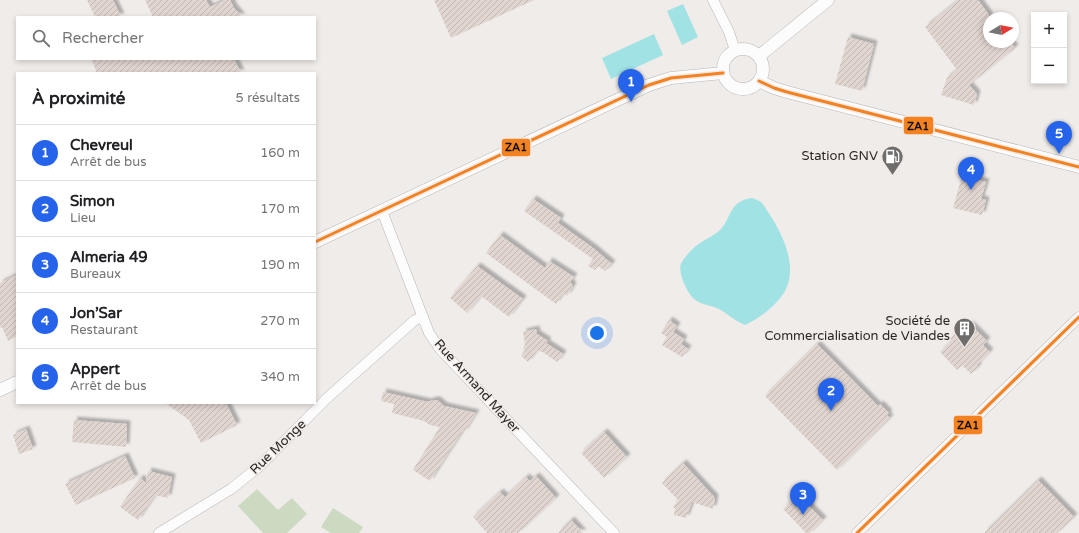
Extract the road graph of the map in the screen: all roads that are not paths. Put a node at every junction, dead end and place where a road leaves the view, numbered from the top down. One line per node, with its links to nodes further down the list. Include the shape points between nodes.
1 (713, 0): 3 (street)
2 (828, 0): 4 (street)
3 (735, 50): 4 (street, via 748,49); 5 (street, via 725,60)
4 (759, 56): 6 (street, via 763,68)
5 (723, 73): 6 (street, via 729,84 739,89 751,88); 8 (street, via 672,78 649,85)
6 (759, 81): 7 (street, via 787,92)
7 (1079, 167)
8 (382, 211): 9 (street); 10 (street, Rue Armand Mayer)
9 (316, 242)
10 (423, 317): 14 (street, Rue Monge, via 415,320 326,399 255,470 231,489); 15 (street, Rue Armand Mayer, via 440,349)
11 (1079, 317): 16 (street)
12 (16, 382): 13 (street)
13 (0, 390)
14 (159, 533)
15 (614, 533)
16 (857, 533)

